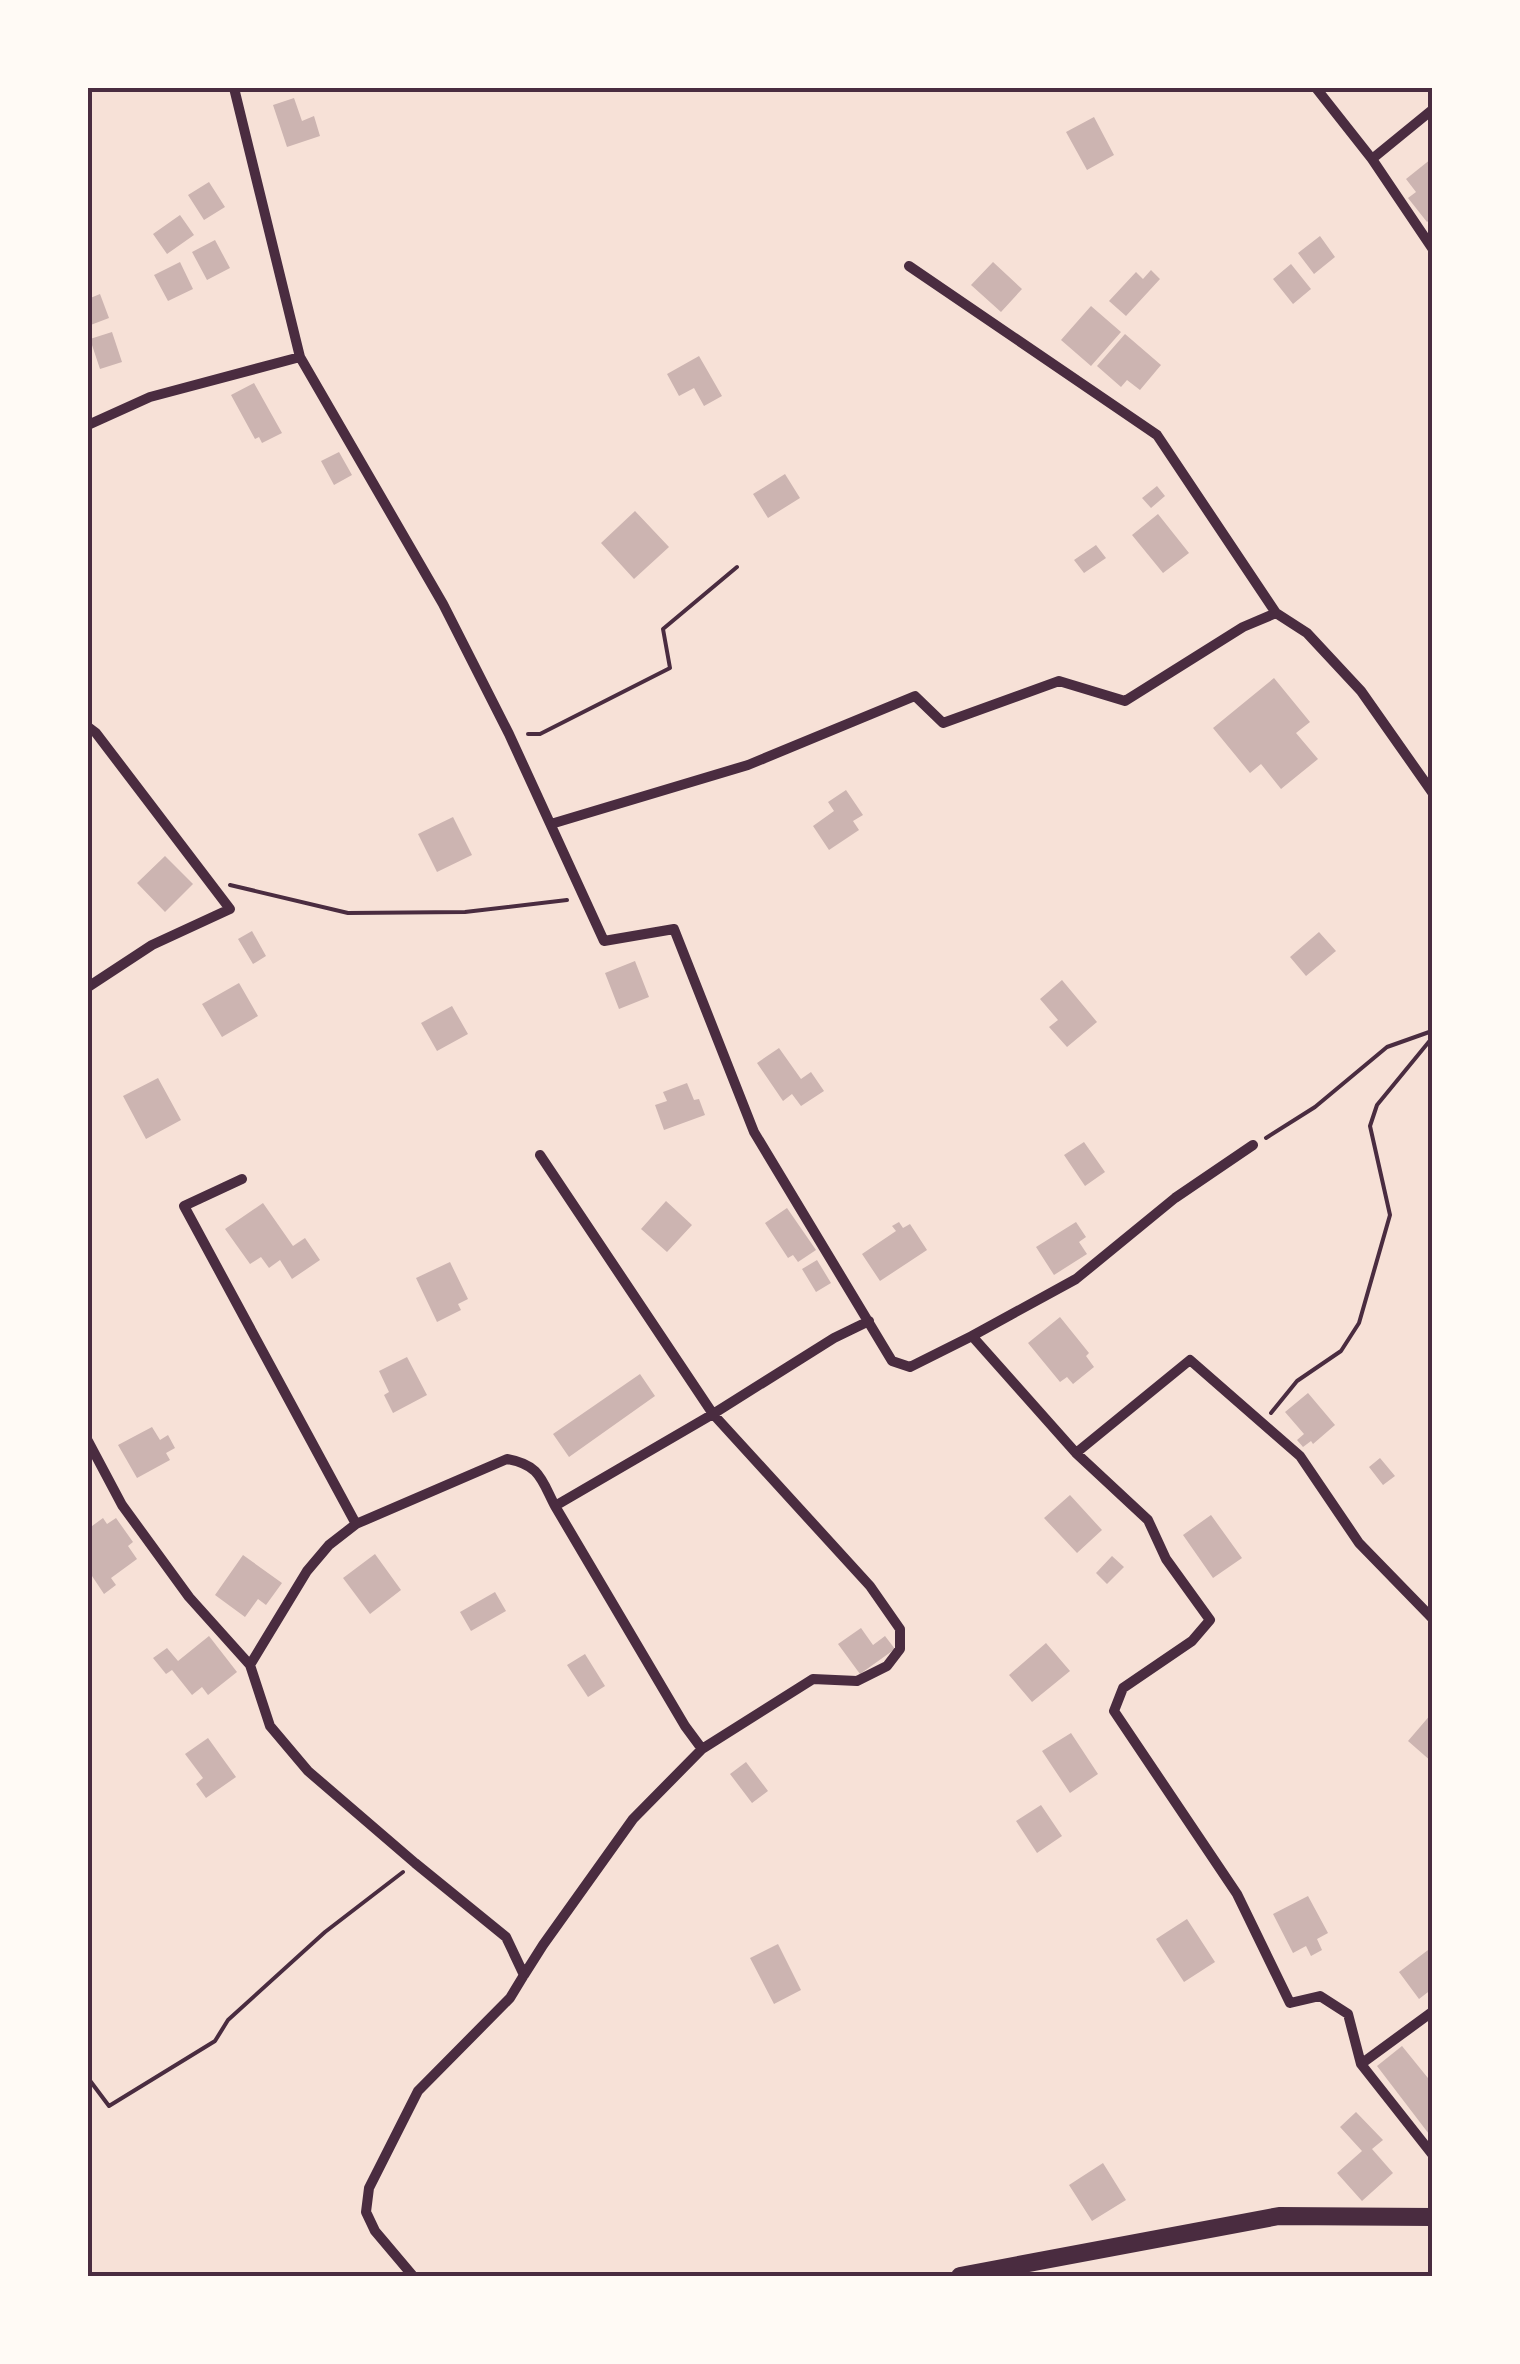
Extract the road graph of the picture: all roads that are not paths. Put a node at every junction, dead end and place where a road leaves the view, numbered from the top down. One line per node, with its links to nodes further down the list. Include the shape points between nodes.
1 (234, 88): 7 (street)
2 (1316, 88): 4 (street)
3 (1432, 110): 4 (street)
4 (1372, 159): 5 (street)
5 (1432, 248)
6 (909, 266): 9 (street, via 1157,435)
7 (300, 356): 8 (street, via 150,396); 12 (street, via 443,604)
8 (88, 425)
9 (1276, 613): 11 (street, via 1307,632 1361,692); 12 (street, via 1125,701 1059,681 943,723 914,696 748,765)
10 (88, 727): 13 (street, via 230,909 152,946)
11 (1432, 792)
12 (551, 824): 17 (street, via 604,941 674,929 754,1132)
13 (88, 987)
14 (1253, 1145): 18 (street, via 1076,1278)
15 (540, 1155): 19 (street)
16 (242, 1179): 23 (street, via 184,1206)
17 (869, 1320): 18 (street, via 892,1361 910,1367); 19 (street)
18 (972, 1336): 21 (street)
19 (714, 1414): 22 (street); 26 (street, via 870,1586 900,1630 900,1649 887,1666 856,1680 813,1680)
20 (88, 1441): 25 (street, via 122,1505 189,1597)
21 (1076, 1453): 24 (street, via 1190,1360 1300,1456 1360,1543); 29 (street, via 1148,1520 1166,1560 1210,1620 1124,1688 1114,1710 1237,1894 1290,2003 1320,1996 1348,2014)
22 (555, 1506): 23 (street, via 538,1474 508,1458); 26 (street)
23 (356, 1524): 25 (street, via 307,1571)
24 (1432, 1618)
25 (250, 1665): 27 (street, via 270,1726 308,1771 506,1937)
26 (702, 1749): 27 (street, via 633,1819)
27 (524, 1976): 32 (street, via 418,2091 369,2188 366,2212 375,2232)
28 (1432, 2012): 29 (street)
29 (1362, 2064): 30 (street)
30 (1432, 2154)
31 (1432, 2218): 33 (main road, via 1279,2216)
32 (413, 2276)
33 (960, 2276)

